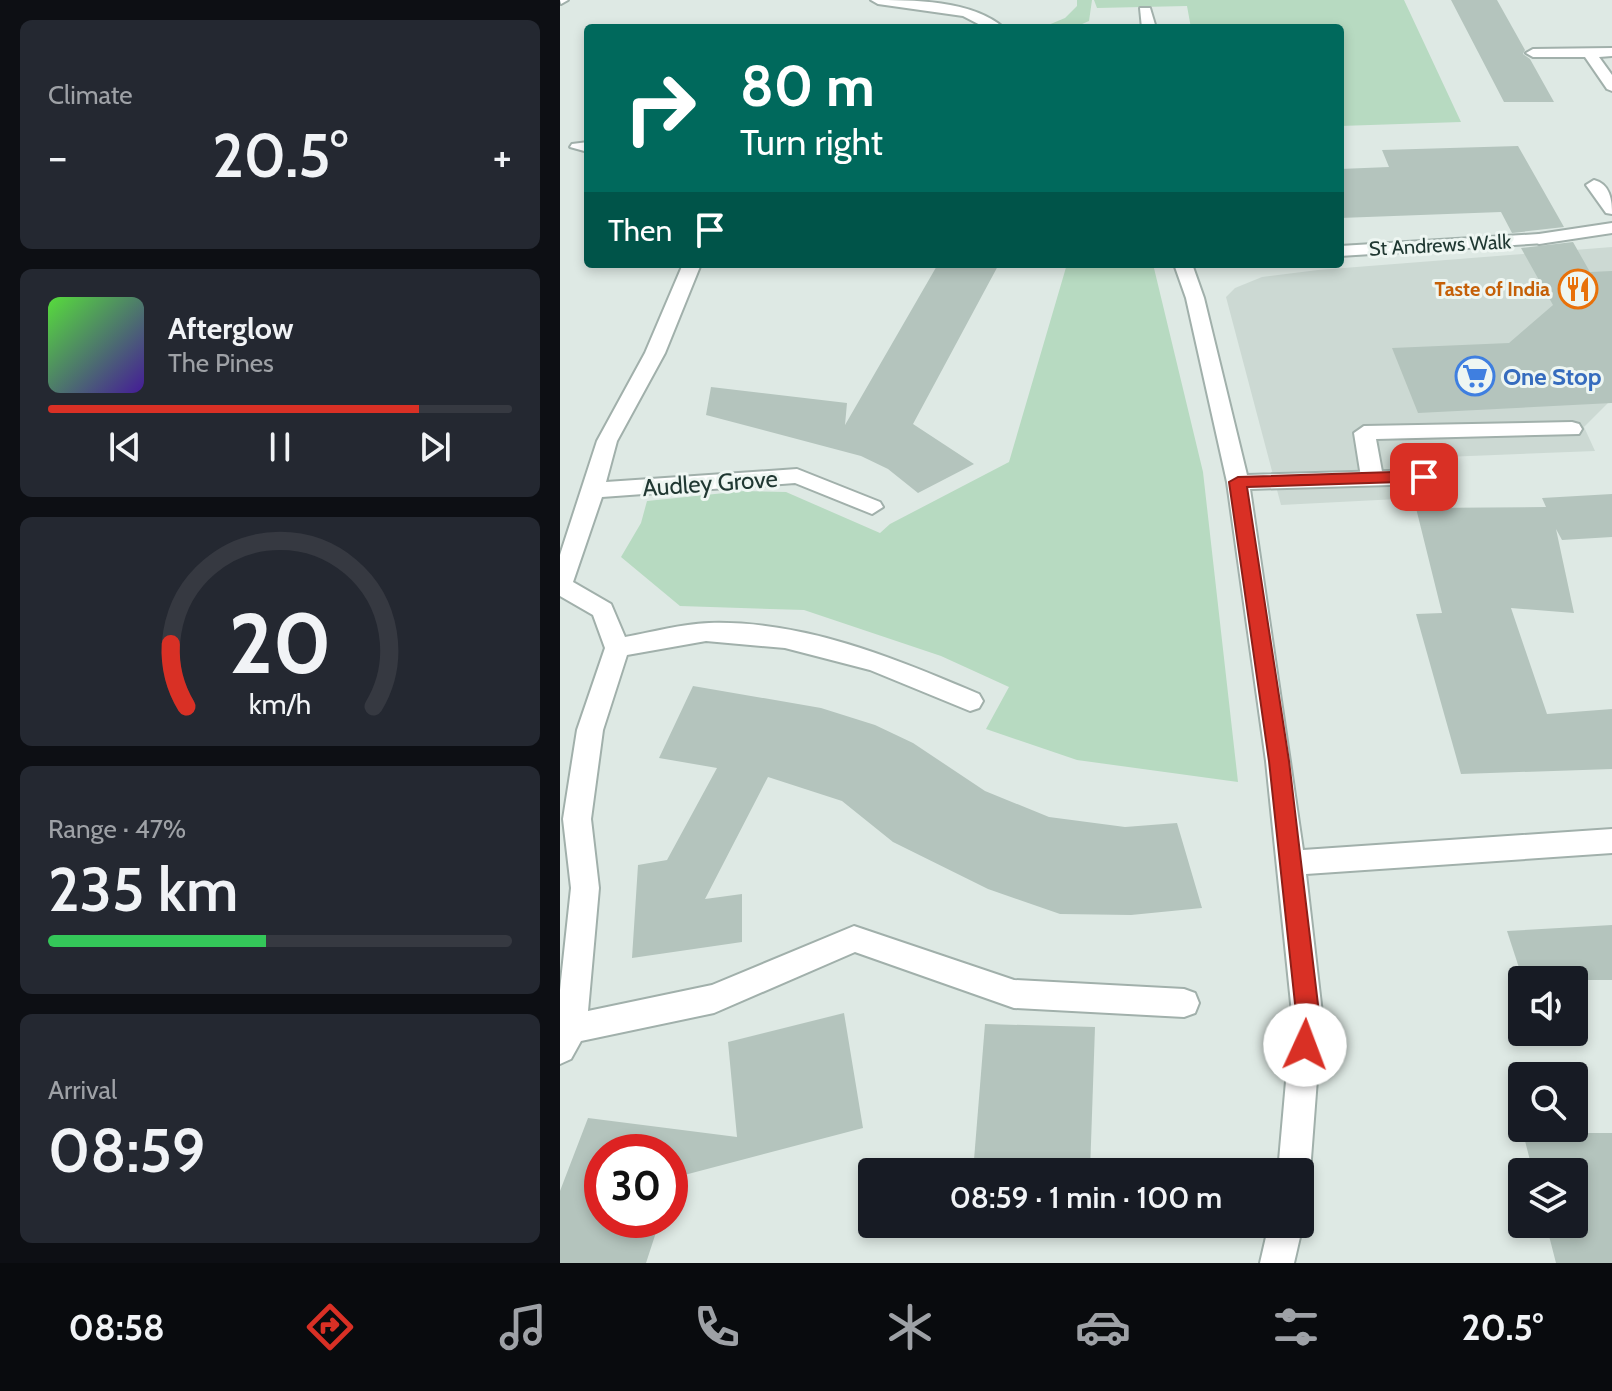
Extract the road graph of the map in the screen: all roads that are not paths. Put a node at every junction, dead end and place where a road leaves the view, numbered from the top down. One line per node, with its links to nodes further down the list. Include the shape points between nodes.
1 (878, 0): 3 (street, via 966,12)
2 (1145, 11): 4 (street)
3 (989, 24)
4 (1148, 24)
5 (1589, 52): 6 (street); 7 (street); 8 (street)
6 (1612, 52)
7 (1533, 53)
8 (1612, 86)
9 (1594, 185): 10 (street)
10 (1612, 209)
11 (1612, 228): 12 (street, St Andrews Walk, via 1539,239)
12 (1344, 251)
13 (690, 268): 19 (street, via 655,353 607,441)
14 (1184, 268): 18 (street)
15 (1572, 429): 16 (street, via 1364,433)
16 (1372, 477): 17 (street); 18 (street)
17 (1424, 477)
18 (1238, 482): 25 (street)
19 (591, 490): 20 (street, Audley Grove, via 797,476); 21 (street)
20 (872, 507)
21 (561, 586): 22 (street, via 603,610)
22 (617, 648): 23 (street, via 717,632 806,641 894,667); 27 (street, via 590,730 577,819 585,888)
23 (970, 701)
24 (1612, 841): 25 (street)
25 (1290, 863): 28 (street, via 1307,1013)
26 (1184, 1003): 27 (street, via 1014,994 854,939 714,999)
27 (565, 1039)
28 (1295, 1158)
29 (1283, 1238): 30 (street)
30 (1277, 1263)

